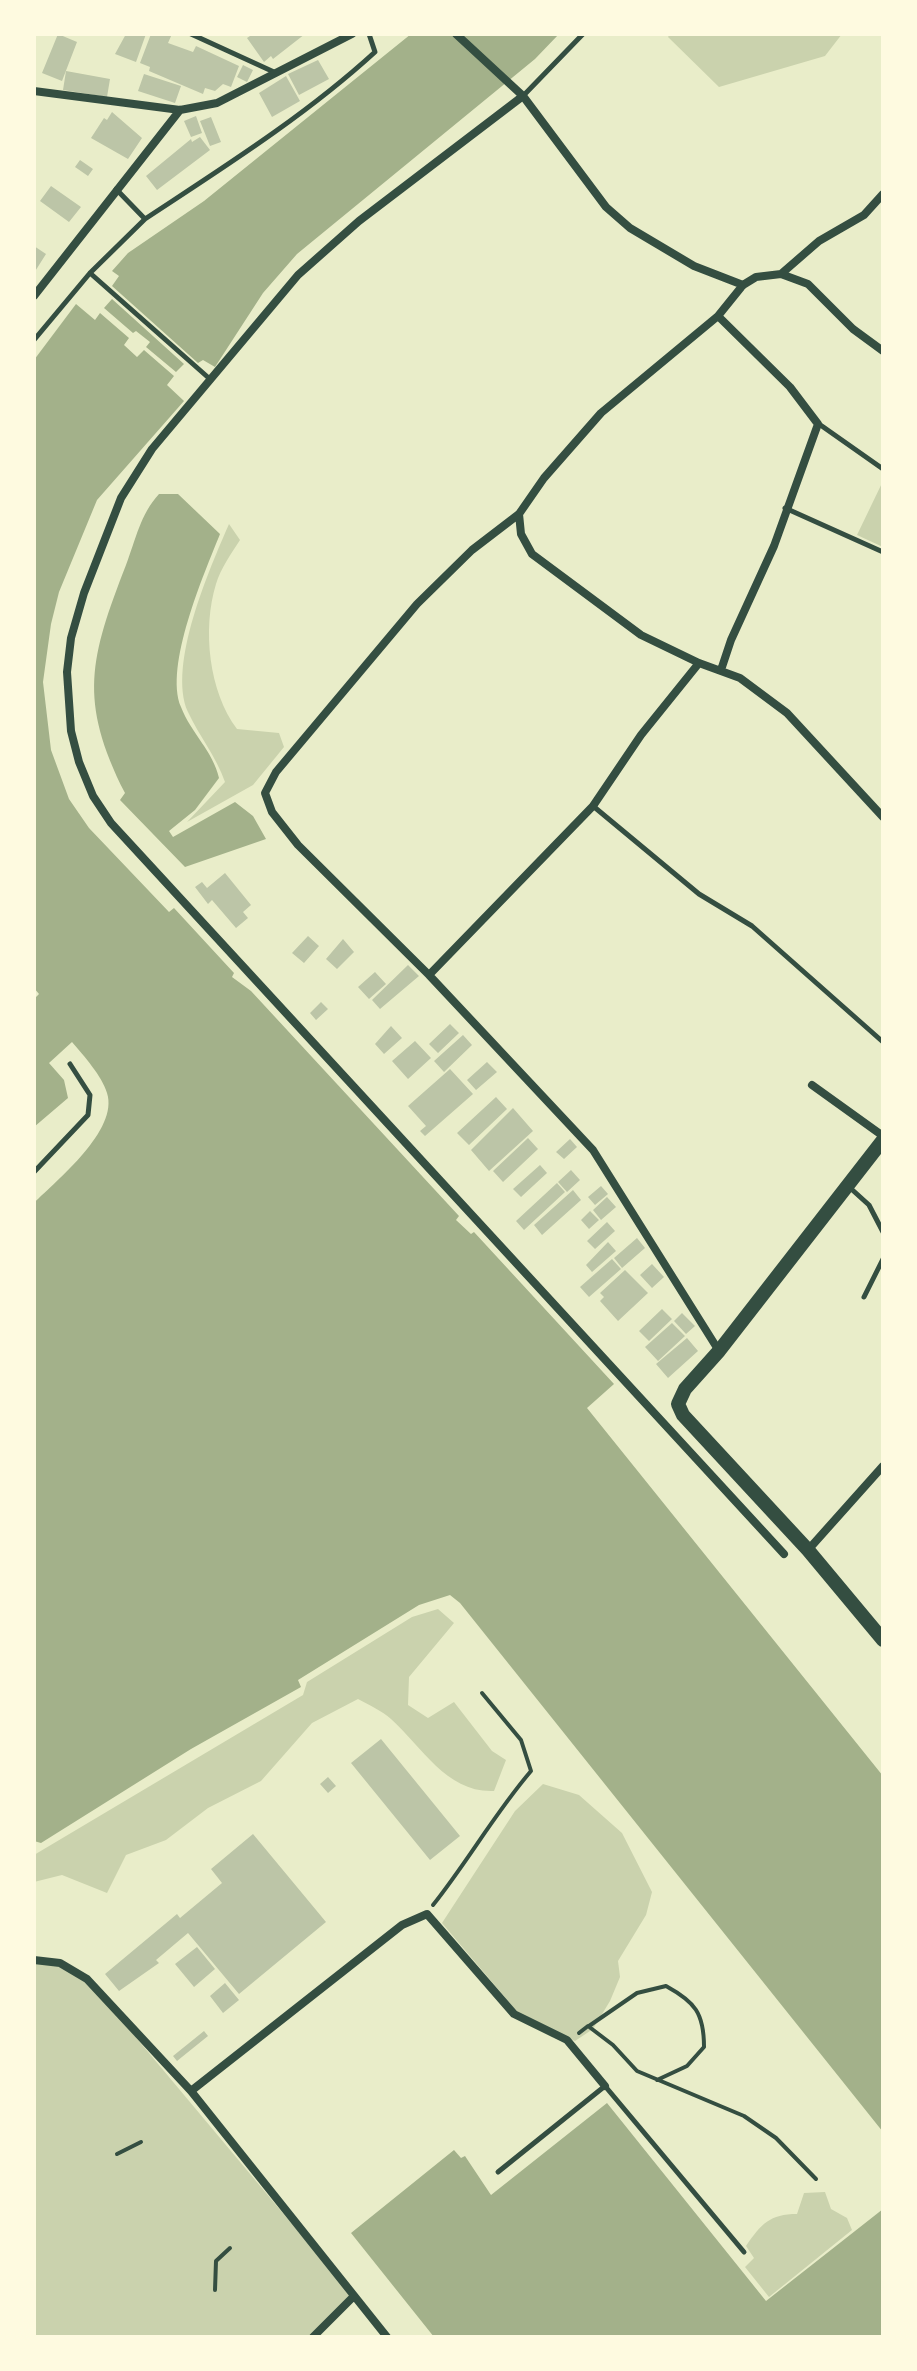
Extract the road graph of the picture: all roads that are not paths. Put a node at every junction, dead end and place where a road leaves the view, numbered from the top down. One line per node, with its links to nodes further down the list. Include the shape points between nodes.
1 (191, 34): 6 (lane)
2 (352, 34): 6 (street)
3 (369, 34): 12 (lane, via 375,52 360,66 274,133)
4 (456, 34): 8 (street)
5 (583, 34): 8 (lane)
6 (274, 72): 9 (street, via 217,103)
7 (34, 91): 9 (street)
8 (523, 96): 15 (street, via 606,207 630,228 694,266); 20 (street, via 359,221 298,275)
9 (180, 110): 10 (street)
10 (116, 188): 12 (lane); 16 (street)
11 (883, 194): 14 (street, via 864,215 819,241)
12 (145, 219): 13 (lane)
13 (90, 273): 18 (lane); 20 (lane)
14 (781, 274): 15 (street, via 756,277); 19 (street, via 808,284)
15 (743, 285): 17 (street)
16 (34, 296)
17 (718, 316): 21 (street, via 790,387); 24 (street, via 601,413)
18 (34, 340)
19 (883, 351)
20 (211, 380): 43 (street, via 152,449 121,498 71,638 71,731 93,796 195,916)
21 (818, 424): 22 (lane); 23 (street)
22 (883, 469)
23 (785, 508): 25 (lane); 27 (street)
24 (519, 514): 26 (street, via 521,534 532,554 641,635); 30 (street, via 472,550 417,604 276,772 265,793 272,812 298,845)
25 (883, 552)
26 (699, 663): 27 (street); 28 (street)
27 (721, 670): 29 (street, via 787,713)
28 (593, 806): 30 (street); 31 (lane, via 699,894 752,926)
29 (883, 817)
30 (429, 975): 40 (street, via 593,1150)
31 (883, 1042)
32 (70, 1064): 35 (lane, via 90,1095 88,1115)
33 (812, 1085): 34 (street)
34 (882, 1143): 36 (main road)
35 (34, 1172)
36 (847, 1185): 37 (lane, via 869,1205); 40 (main road)
37 (883, 1232)
38 (883, 1259): 39 (lane)
39 (864, 1297)
40 (719, 1351): 42 (main road, via 680,1396 680,1410)
41 (883, 1466): 42 (street)
42 (808, 1550): 44 (main road)
43 (784, 1554)
44 (883, 1640)
45 (34, 1960): 47 (street, via 60,1963 87,1979)
46 (605, 2086): 47 (street, via 567,2040 514,2014 427,1914 402,1925); 48 (lane); 49 (lane)
47 (191, 2091): 50 (street)
48 (498, 2172)
49 (744, 2252)
50 (353, 2297): 51 (street); 52 (street)
51 (313, 2337)
52 (387, 2337)

